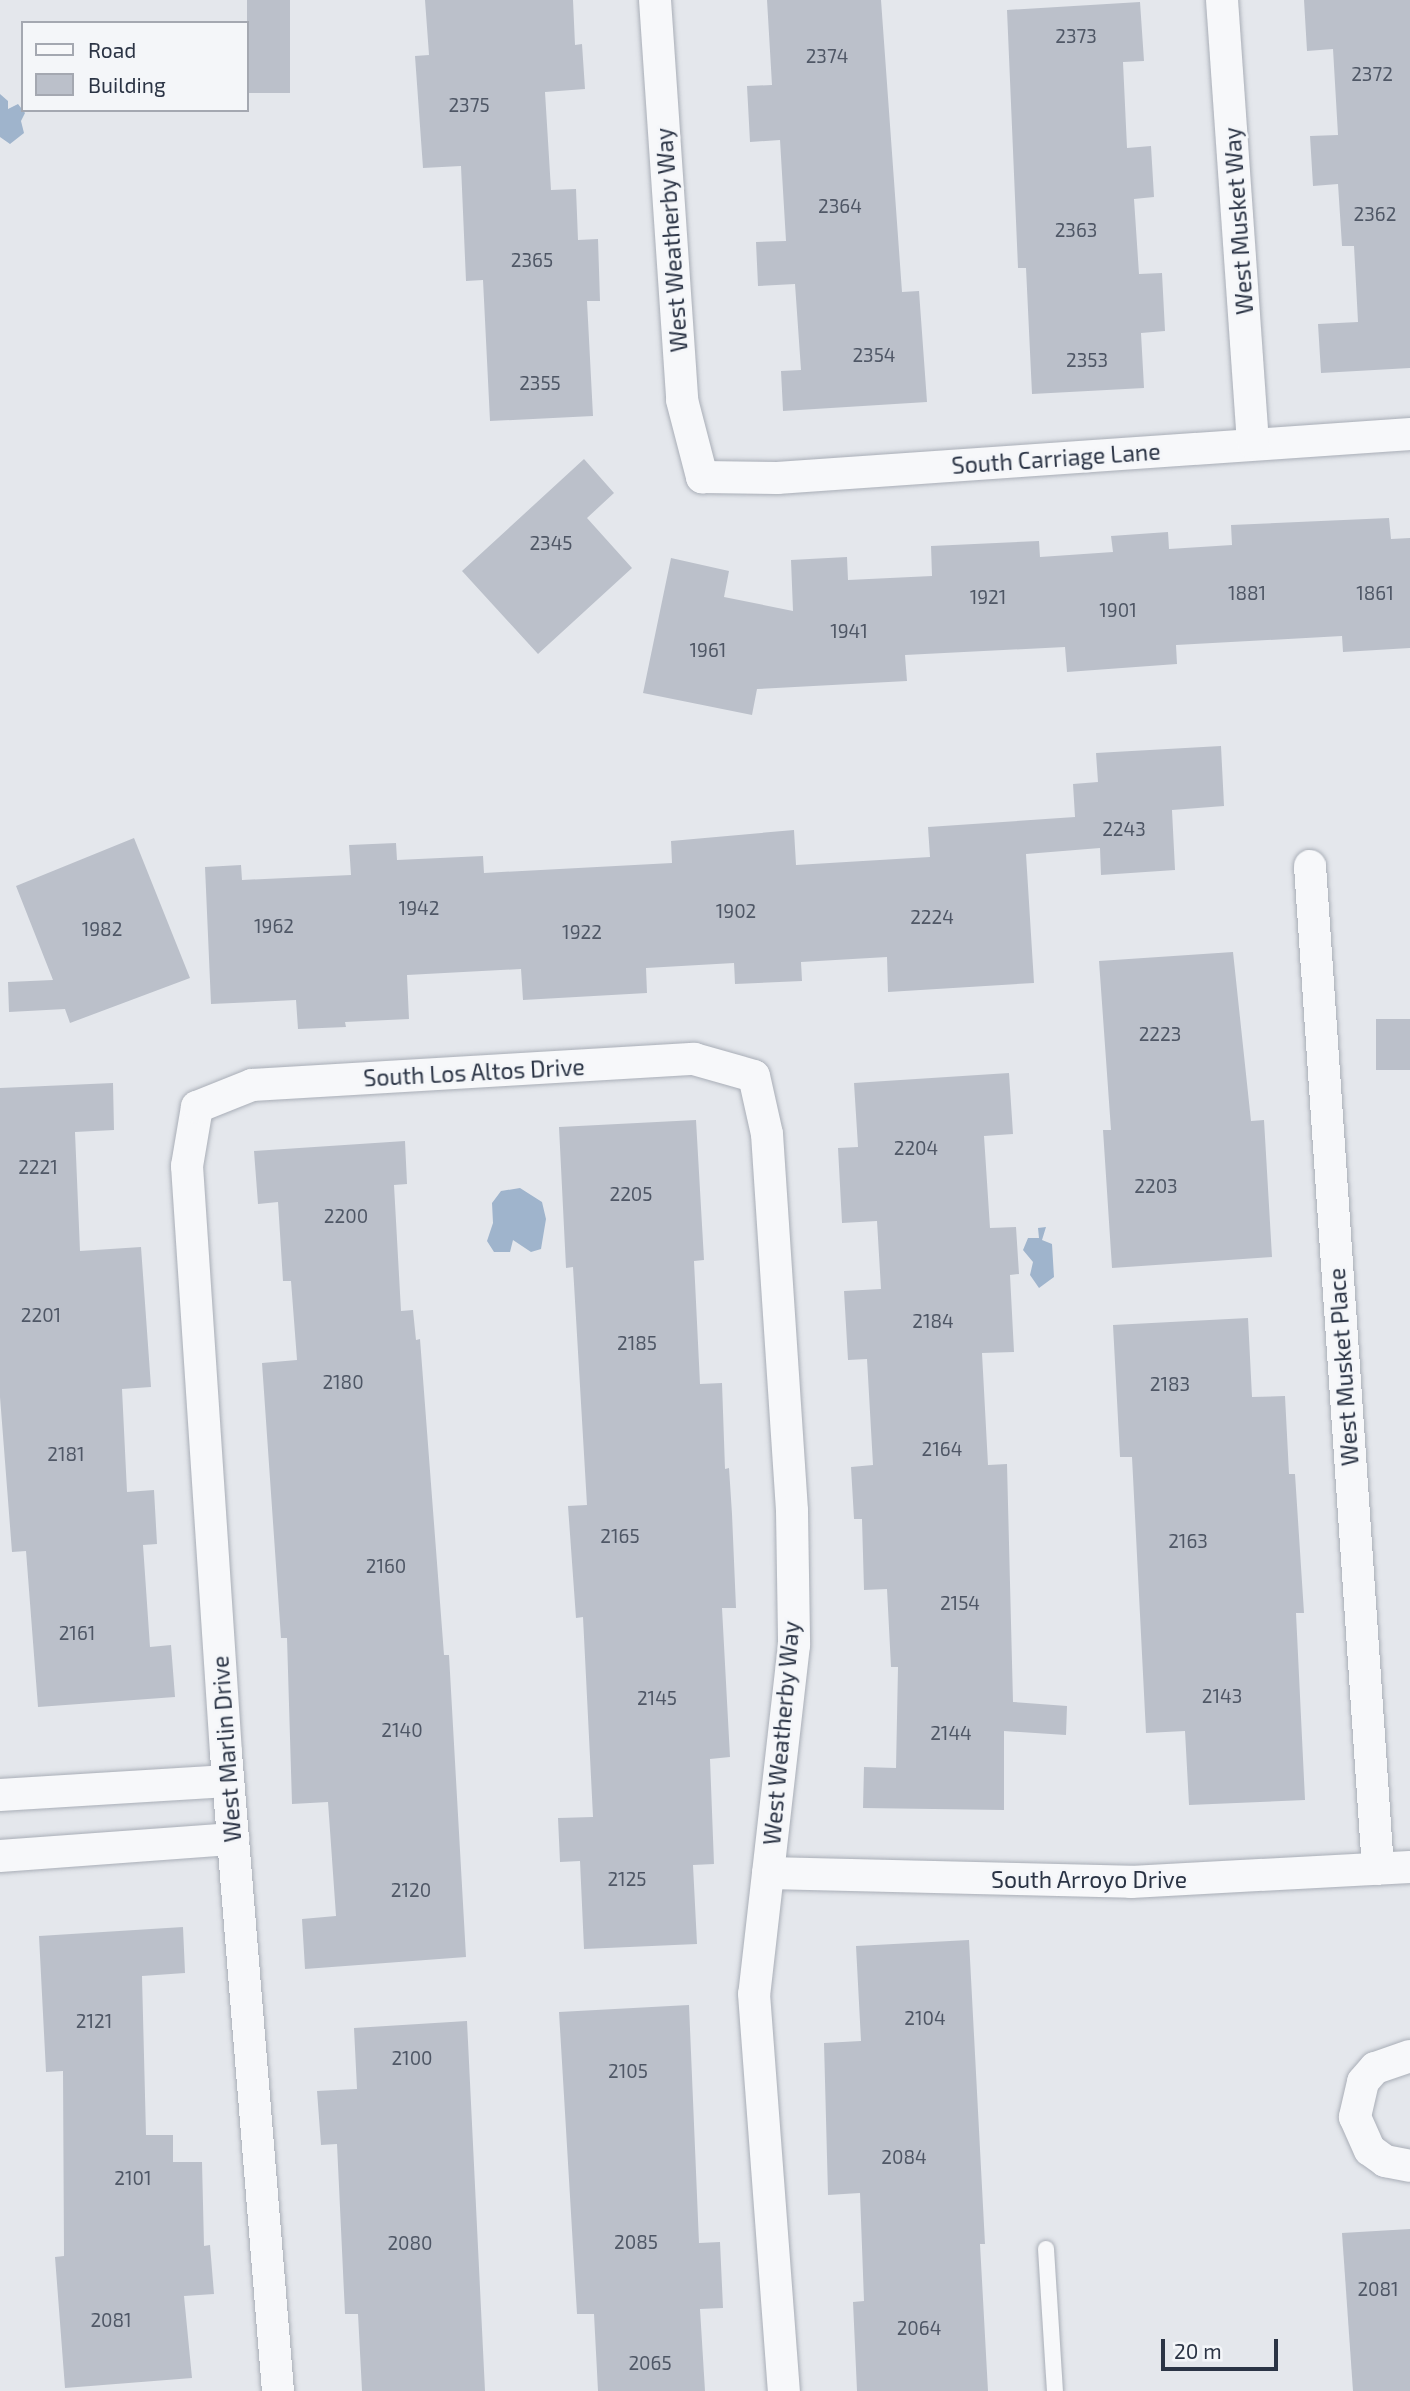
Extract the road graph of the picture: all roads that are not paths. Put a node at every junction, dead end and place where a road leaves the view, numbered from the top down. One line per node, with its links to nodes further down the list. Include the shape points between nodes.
1 (655, 0): 5 (street, West Weatherby Way, via 682,400)
2 (1222, 0): 4 (street, West Musket Way)
3 (1410, 434): 4 (street, South Carriage Lane)
4 (1253, 443): 5 (street, South Carriage Lane, via 777,478)
5 (702, 477)
6 (1310, 866): 14 (street, West Musket Place)
7 (754, 1076): 8 (street, South Los Altos Drive, via 694,1059 252,1085); 15 (street, West Weatherby Way, via 767,1134 792,1511 793,1645)
8 (197, 1107): 9 (street, West Marlin Drive, via 187,1166)
9 (228, 1781): 10 (street); 11 (street, West Marlin Drive)
10 (0, 1795)
11 (233, 1839): 12 (street); 19 (street, West Marlin Drive)
12 (0, 1856)
13 (1410, 1867): 14 (street, South Arroyo Drive)
14 (1378, 1869): 15 (street, South Arroyo Drive, via 1131,1882)
15 (768, 1873): 20 (street, West Weatherby Way, via 754,1994)
16 (1410, 2056): 17 (street, via 1375,2068 1356,2099 1355,2117 1370,2150 1385,2161)
17 (1410, 2166)
18 (1046, 2249): 21 (lane)
19 (278, 2391)
20 (784, 2391)
21 (1055, 2391)

